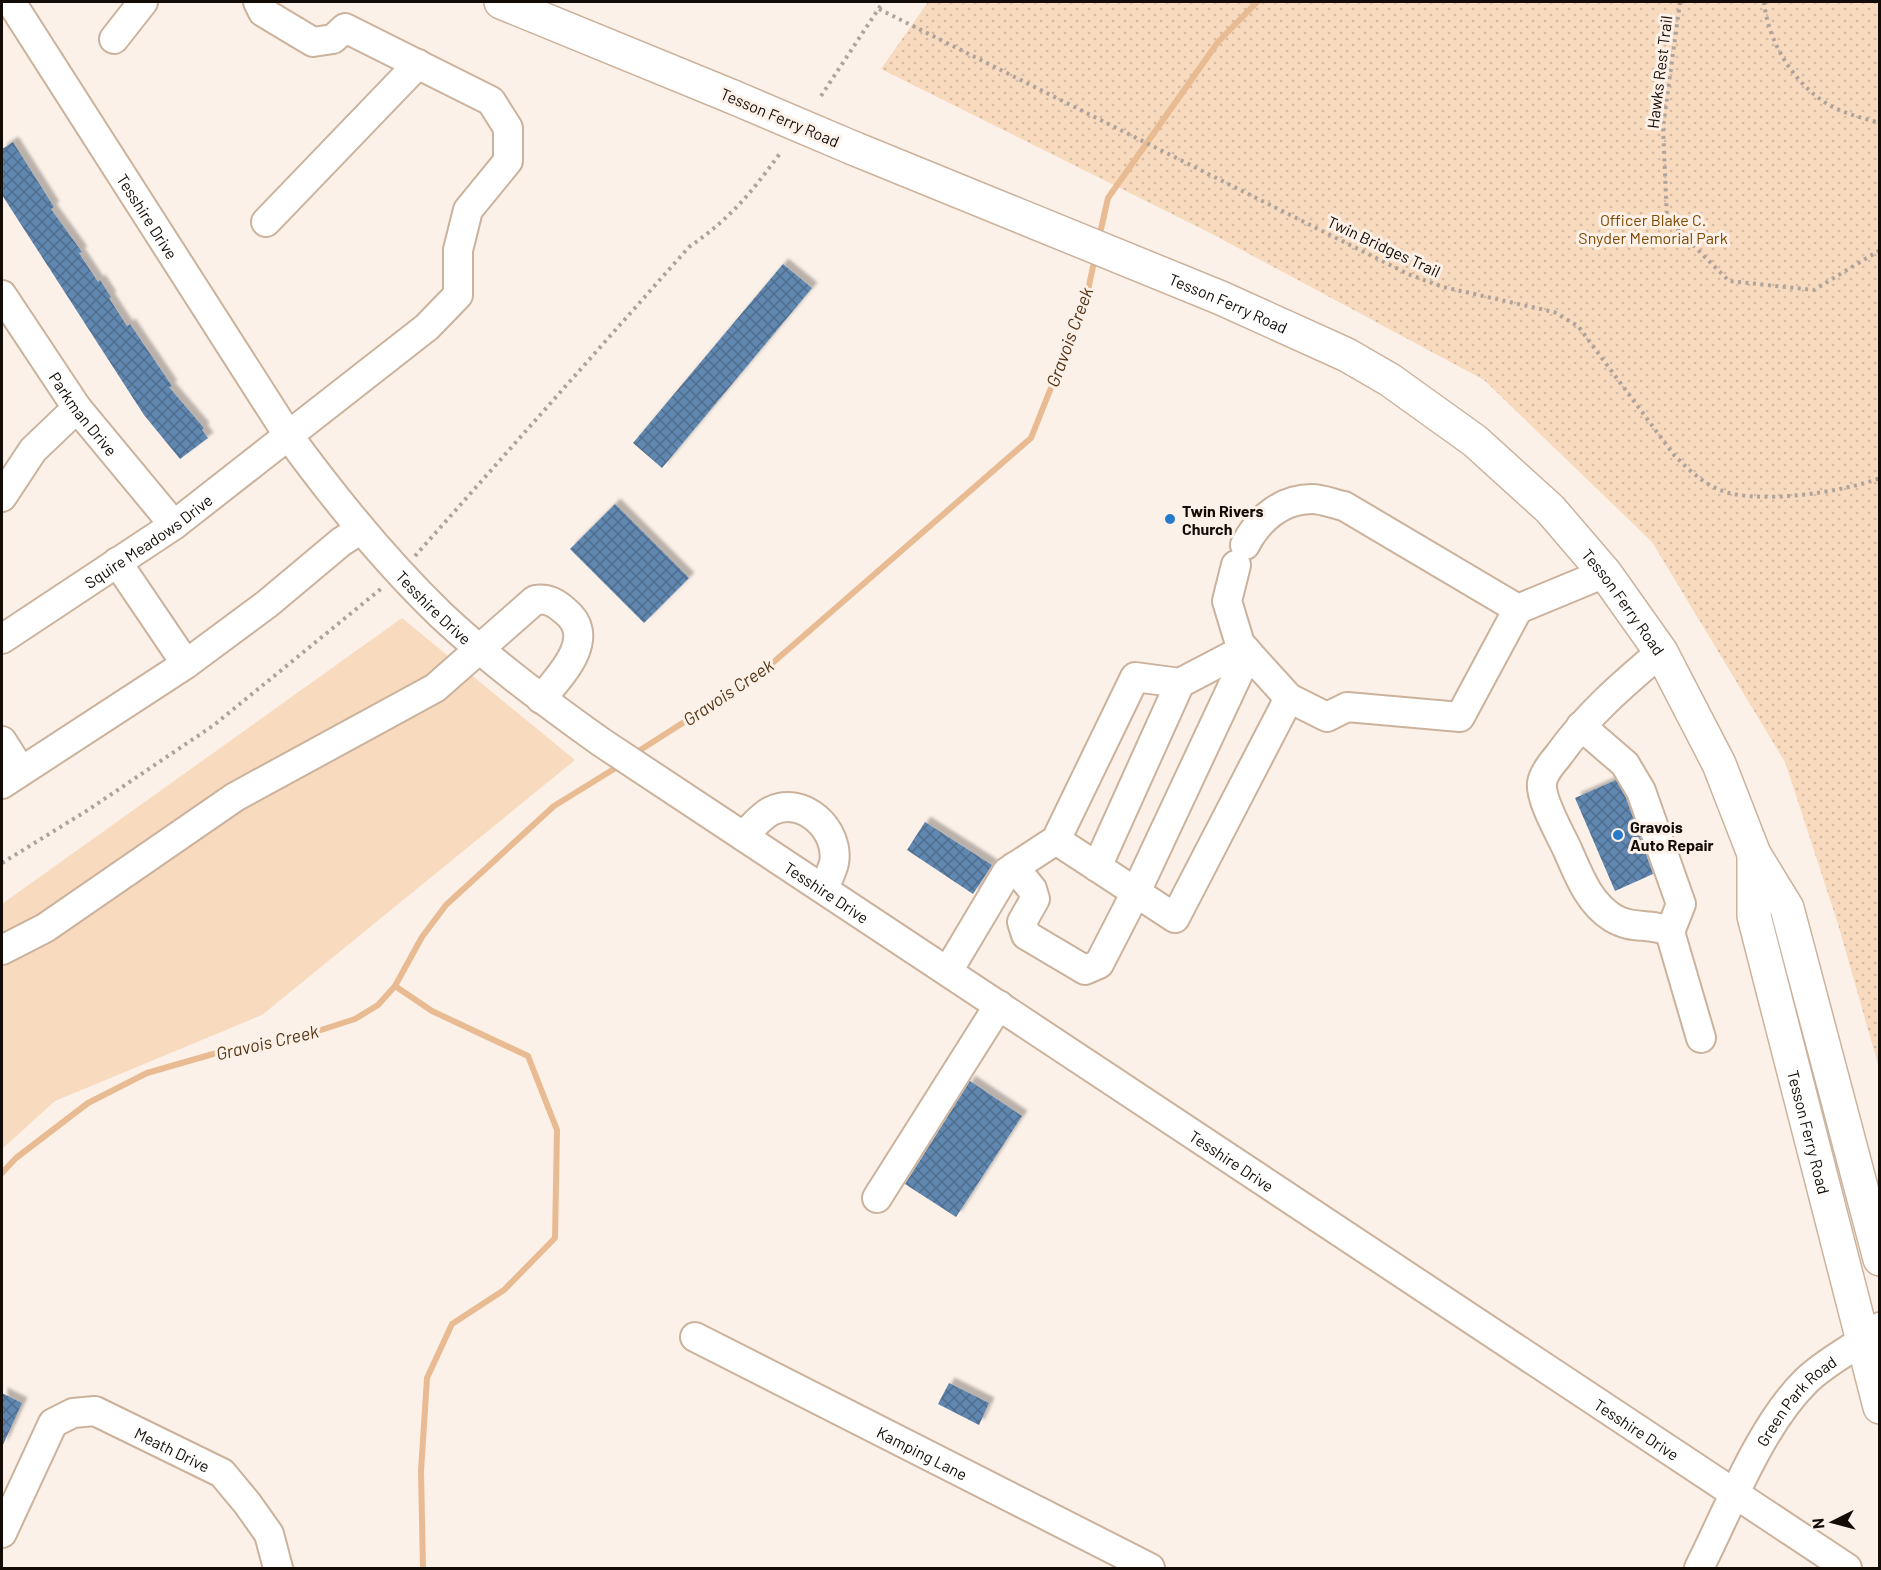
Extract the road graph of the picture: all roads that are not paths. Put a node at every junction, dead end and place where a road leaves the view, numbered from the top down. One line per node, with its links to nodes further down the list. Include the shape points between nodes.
1 (11, 2): 10 (street, Tesshire Drive)
2 (143, 2): 5 (street)
3 (258, 2): 6 (street, via 263,12 313,42 333,39 345,28)
4 (501, 2): 15 (main road, Tesson Ferry Road, bridge, via 1221,298 1347,356 1390,380 1475,441 1521,481)
5 (114, 39)
6 (418, 64): 7 (street); 10 (street, Squire Meadows Drive, via 491,101 507,128 508,161 468,210 458,250 458,296 427,327)
7 (266, 222)
8 (2, 295): 9 (street, Parkman Drive)
9 (77, 408): 11 (street, via 33,450); 12 (street, Parkman Drive)
10 (288, 435): 12 (street, Squire Meadows Drive); 13 (street, Tesshire Drive)
11 (2, 497)
12 (174, 525): 14 (street, Squire Meadows Drive)
13 (361, 529): 19 (street, Tesshire Drive, via 440,614); 21 (street)
14 (117, 562): 17 (street, Squire Meadows Drive); 21 (street)
15 (1605, 573): 16 (street); 20 (main road, Tesson Ferry Road)
16 (1518, 609): 18 (street, via 1344,506 1312,499 1280,506 1255,526 1240,555 1227,601); 23 (street, via 1460,717 1347,707 1327,717)
17 (2, 639)
18 (1244, 648): 22 (street); 23 (street); 34 (street)
19 (479, 649): 24 (street, Tesshire Drive); 24 (street, via 536,600 555,603 569,614 578,627 576,650); 36 (street, via 435,688 235,797 45,928)
20 (1660, 652): 25 (street, via 1603,701); 30 (main road, Tesson Ferry Road, via 1714,754)
21 (186, 664): 27 (street)
22 (1180, 682): 29 (street, via 1135,677); 32 (street)
23 (1289, 698): 34 (street, via 1175,918)
24 (541, 699): 28 (street, Tesshire Drive)
25 (1581, 726): 35 (street, via 1625,764 1641,791 1681,904); 35 (street, via 1541,783 1546,802 1584,886 1597,905 1614,919 1635,927 1657,925)
26 (2, 741): 27 (street)
27 (11, 777)
28 (743, 836): 33 (street, Tesshire Drive); 33 (street, via 771,810 796,808 811,812 830,835 834,861)
29 (1056, 840): 31 (street); 32 (street)
30 (1754, 854): 41 (main road, Tesson Ferry Road, via 1787,908); 42 (main road, Tesson Ferry Road, via 1754,916)
31 (1014, 867): 34 (street, via 1035,899 1022,922 1026,935 1085,970 1099,964); 37 (street, via 1007,872)
32 (1097, 867): 34 (street)
33 (824, 889): 37 (street, Tesshire Drive)
34 (1136, 892)
35 (1670, 932): 39 (street)
36 (2, 950)
37 (948, 971): 38 (street, Tesshire Drive)
38 (999, 1005): 40 (street); 45 (street, Tesshire Drive)
39 (1701, 1038)
40 (877, 1198)
41 (1879, 1252)
42 (1871, 1335): 44 (main road, Tesson Ferry Road); 45 (street, Green Park Road, via 1822,1367 1793,1394)
43 (695, 1337): 48 (street, Kamping Lane)
44 (1880, 1407)
45 (1736, 1494): 49 (street, Green Park Road); 50 (street, Tesshire Drive)
46 (2, 1533): 47 (street, Meath Drive, via 53,1423 73,1413 95,1411 222,1473 268,1534)
47 (278, 1569)
48 (1150, 1569)
49 (1699, 1569)
50 (1847, 1569)

